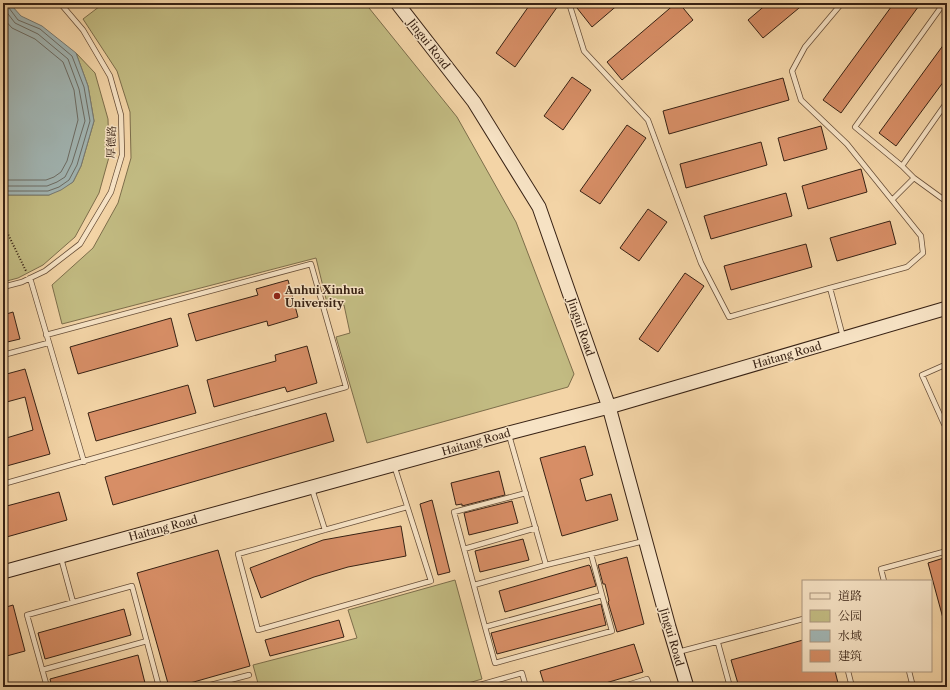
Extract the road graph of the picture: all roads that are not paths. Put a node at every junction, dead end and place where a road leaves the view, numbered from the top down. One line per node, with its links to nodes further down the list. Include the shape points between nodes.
1 (60, 3): 11 (lane, 厚德路, via 83,30 110,76 121,115 122,156 111,192 80,244 45,271)
2 (397, 3): 20 (street, Jingui Road, via 474,102 539,207)
3 (569, 3): 13 (lane, via 584,52 648,120 701,263 729,317)
4 (842, 3): 9 (lane, via 805,47 792,71 801,100 847,144)
5 (944, 3): 7 (lane, via 855,126)
6 (947, 102): 7 (lane)
7 (902, 166): 8 (lane)
8 (914, 178): 9 (lane); 10 (lane)
9 (892, 200): 13 (lane, via 921,236 923,252 907,267)
10 (947, 202)
11 (30, 278): 12 (lane, 厚德路); 15 (lane)
12 (3, 287)
13 (830, 288): 16 (lane)
14 (947, 308): 16 (street, Haitang Road)
15 (46, 335): 17 (lane); 23 (lane, via 311,264 346,387)
16 (844, 338): 20 (street, Haitang Road)
17 (48, 342): 18 (lane); 23 (lane)
18 (3, 355)
19 (947, 364): 21 (lane, via 922,375 944,424)
20 (609, 407): 22 (street, Haitang Road); 31 (street, Jingui Road)
21 (947, 422)
22 (509, 433): 24 (street, Haitang Road); 27 (lane)
23 (84, 462): 25 (lane)
24 (394, 465): 26 (street, Haitang Road); 28 (lane)
25 (3, 484)
26 (312, 488): 30 (lane); 35 (street, Haitang Road)
27 (526, 493): 29 (lane); 32 (lane, via 454,512)
28 (407, 507): 30 (lane); 30 (lane, via 431,582 258,630 238,554)
29 (536, 528): 32 (lane); 36 (lane)
30 (325, 530)
31 (646, 541): 34 (lane); 46 (street, Jingui Road)
32 (464, 549): 39 (lane)
33 (947, 551): 38 (lane, via 881,569)
34 (591, 554): 36 (lane); 40 (lane)
35 (60, 557): 37 (street, Haitang Road); 41 (lane)
36 (546, 565): 39 (lane)
37 (3, 572)
38 (884, 580)
39 (474, 585): 43 (lane)
40 (602, 595): 43 (lane); 43 (lane, via 612,631 495,663)
41 (73, 602): 44 (lane, via 132,586); 47 (lane, via 27,615)
42 (802, 618): 45 (lane)
43 (485, 627)
44 (147, 641): 47 (lane); 52 (lane)
45 (718, 642): 46 (lane); 59 (lane)
46 (677, 653): 58 (street, Jingui Road)
47 (42, 670): 51 (lane)
48 (848, 672): 60 (lane)
49 (909, 672): 61 (lane)
50 (249, 675): 53 (lane)
51 (47, 687)
52 (160, 687)
53 (203, 687)
54 (473, 687): 55 (lane, via 522,673)
55 (526, 687)
56 (621, 687): 57 (lane, via 647,679)
57 (650, 687)
58 (687, 687)
59 (730, 687)
60 (852, 687)
61 (913, 687)

